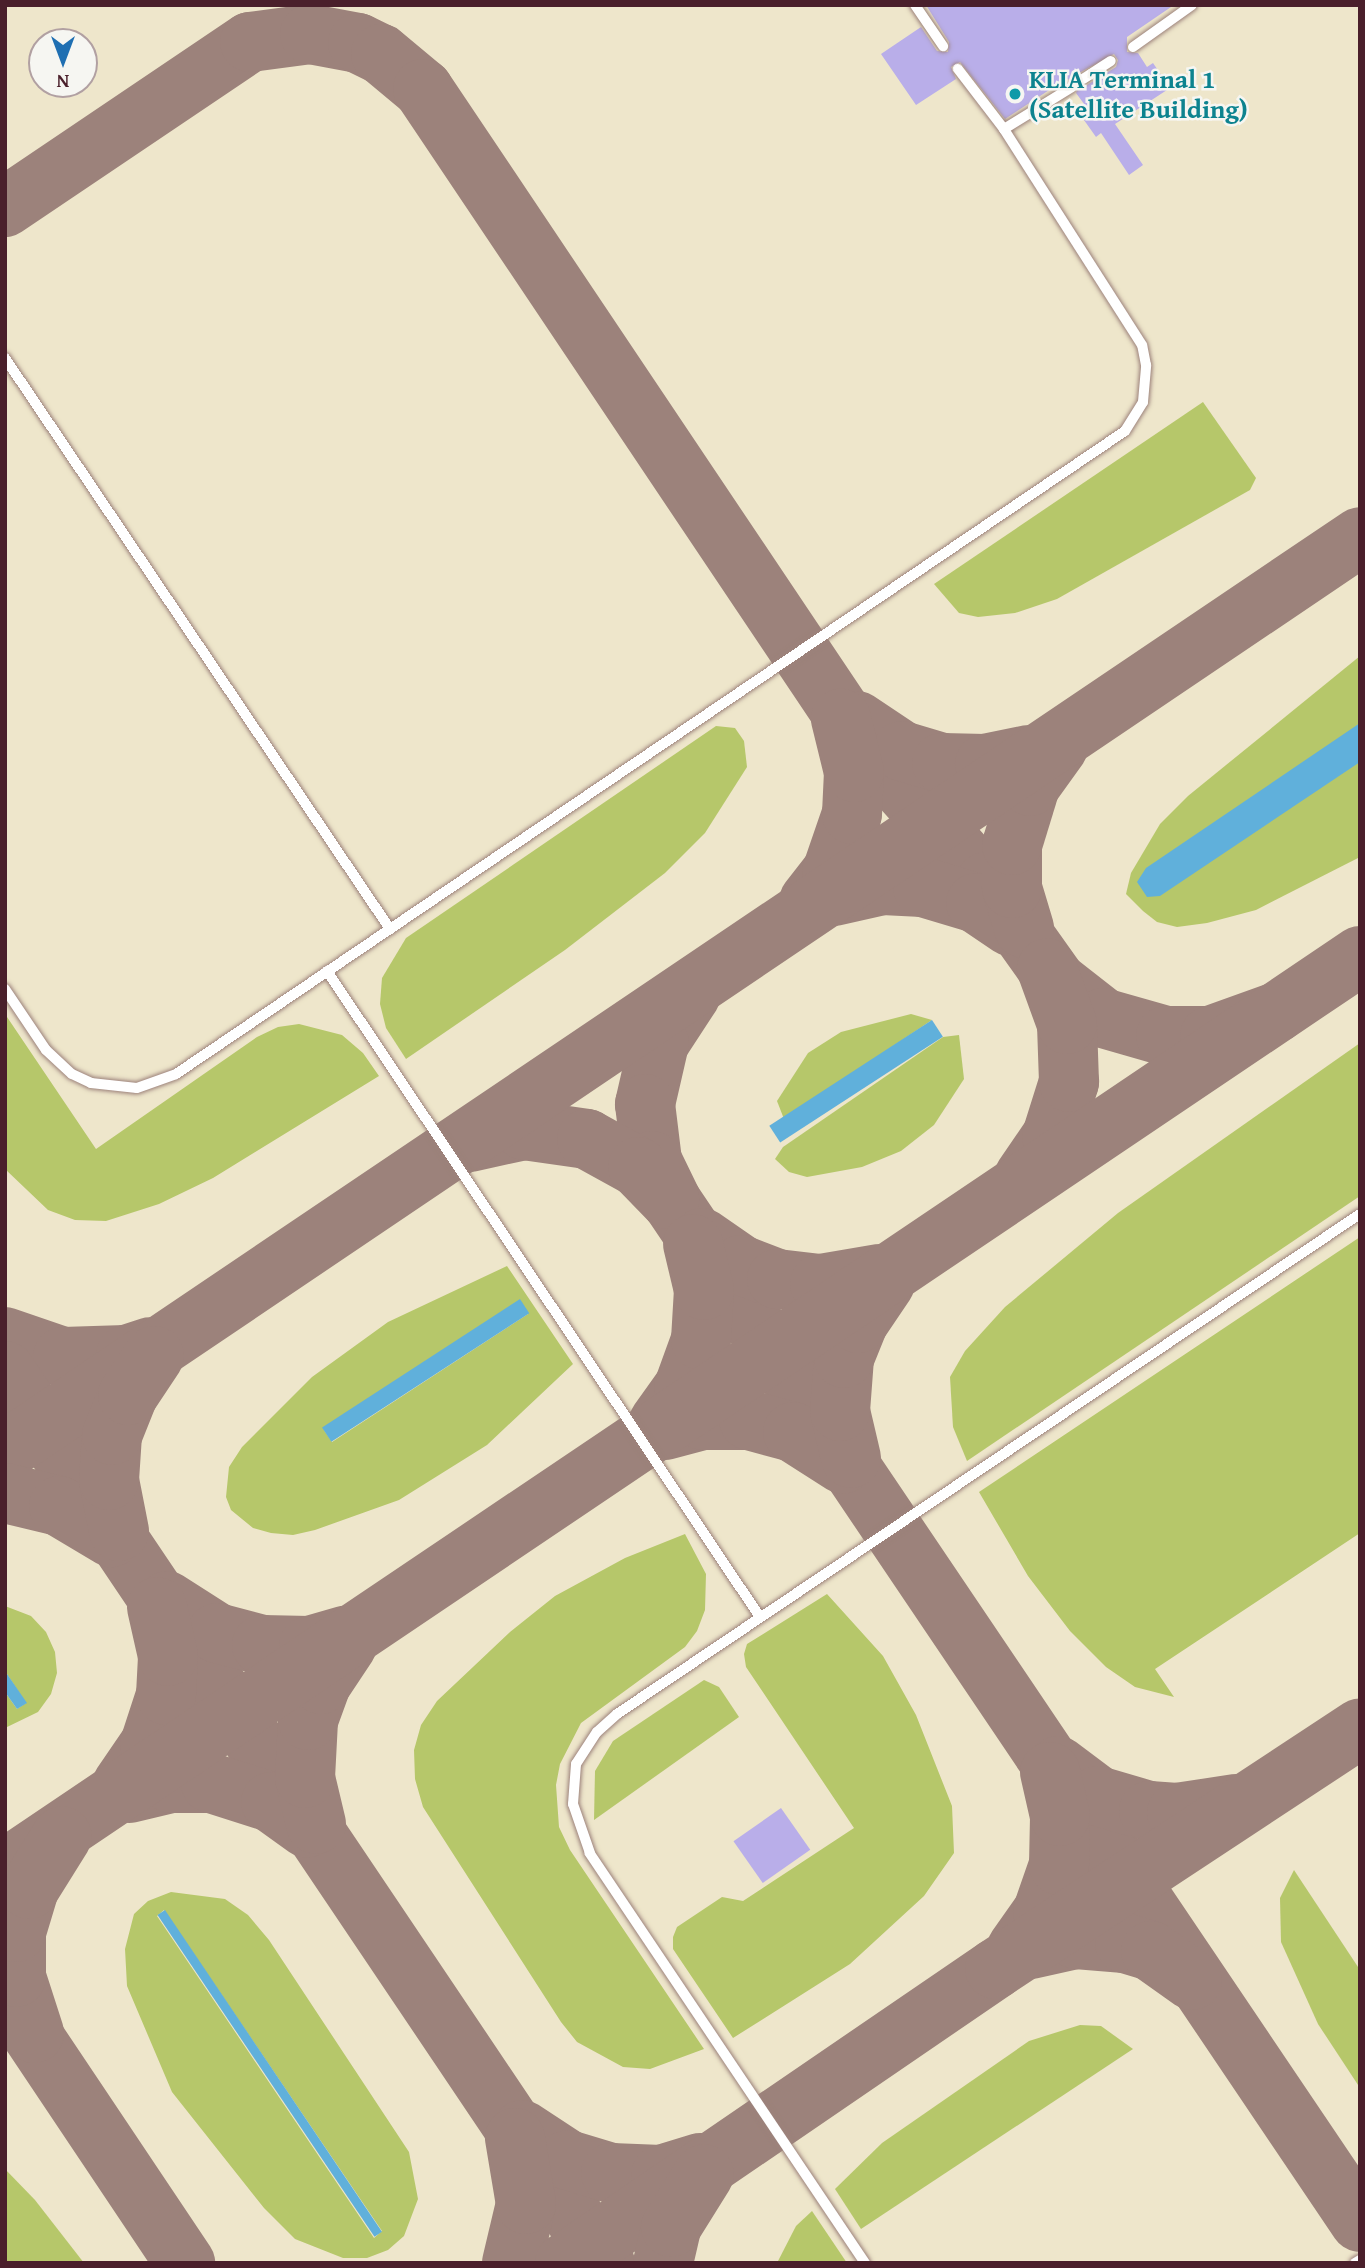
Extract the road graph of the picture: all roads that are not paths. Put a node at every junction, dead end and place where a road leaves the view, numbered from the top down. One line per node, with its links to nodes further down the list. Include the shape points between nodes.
1 (915, 5): 3 (lane)
2 (1192, 5): 4 (lane)
3 (943, 46)
4 (1133, 47)
5 (1111, 61): 7 (lane)
6 (958, 69): 9 (lane)
7 (1083, 79)
8 (1072, 87): 9 (lane)
9 (1004, 129): 11 (lane, via 1142,345 1146,384 1136,418 1110,445)
10 (5, 358): 11 (lane)
11 (390, 929): 12 (lane)
12 (327, 971): 13 (lane, via 176,1074 137,1088 91,1083 72,1074 47,1050); 15 (lane)
13 (5, 989)
14 (1360, 1214): 15 (lane)
15 (760, 1617): 17 (lane, via 597,1732 576,1764 572,1782 575,1821 590,1853)
16 (1360, 2260): 18 (lane)
17 (865, 2263)
18 (1355, 2263)

